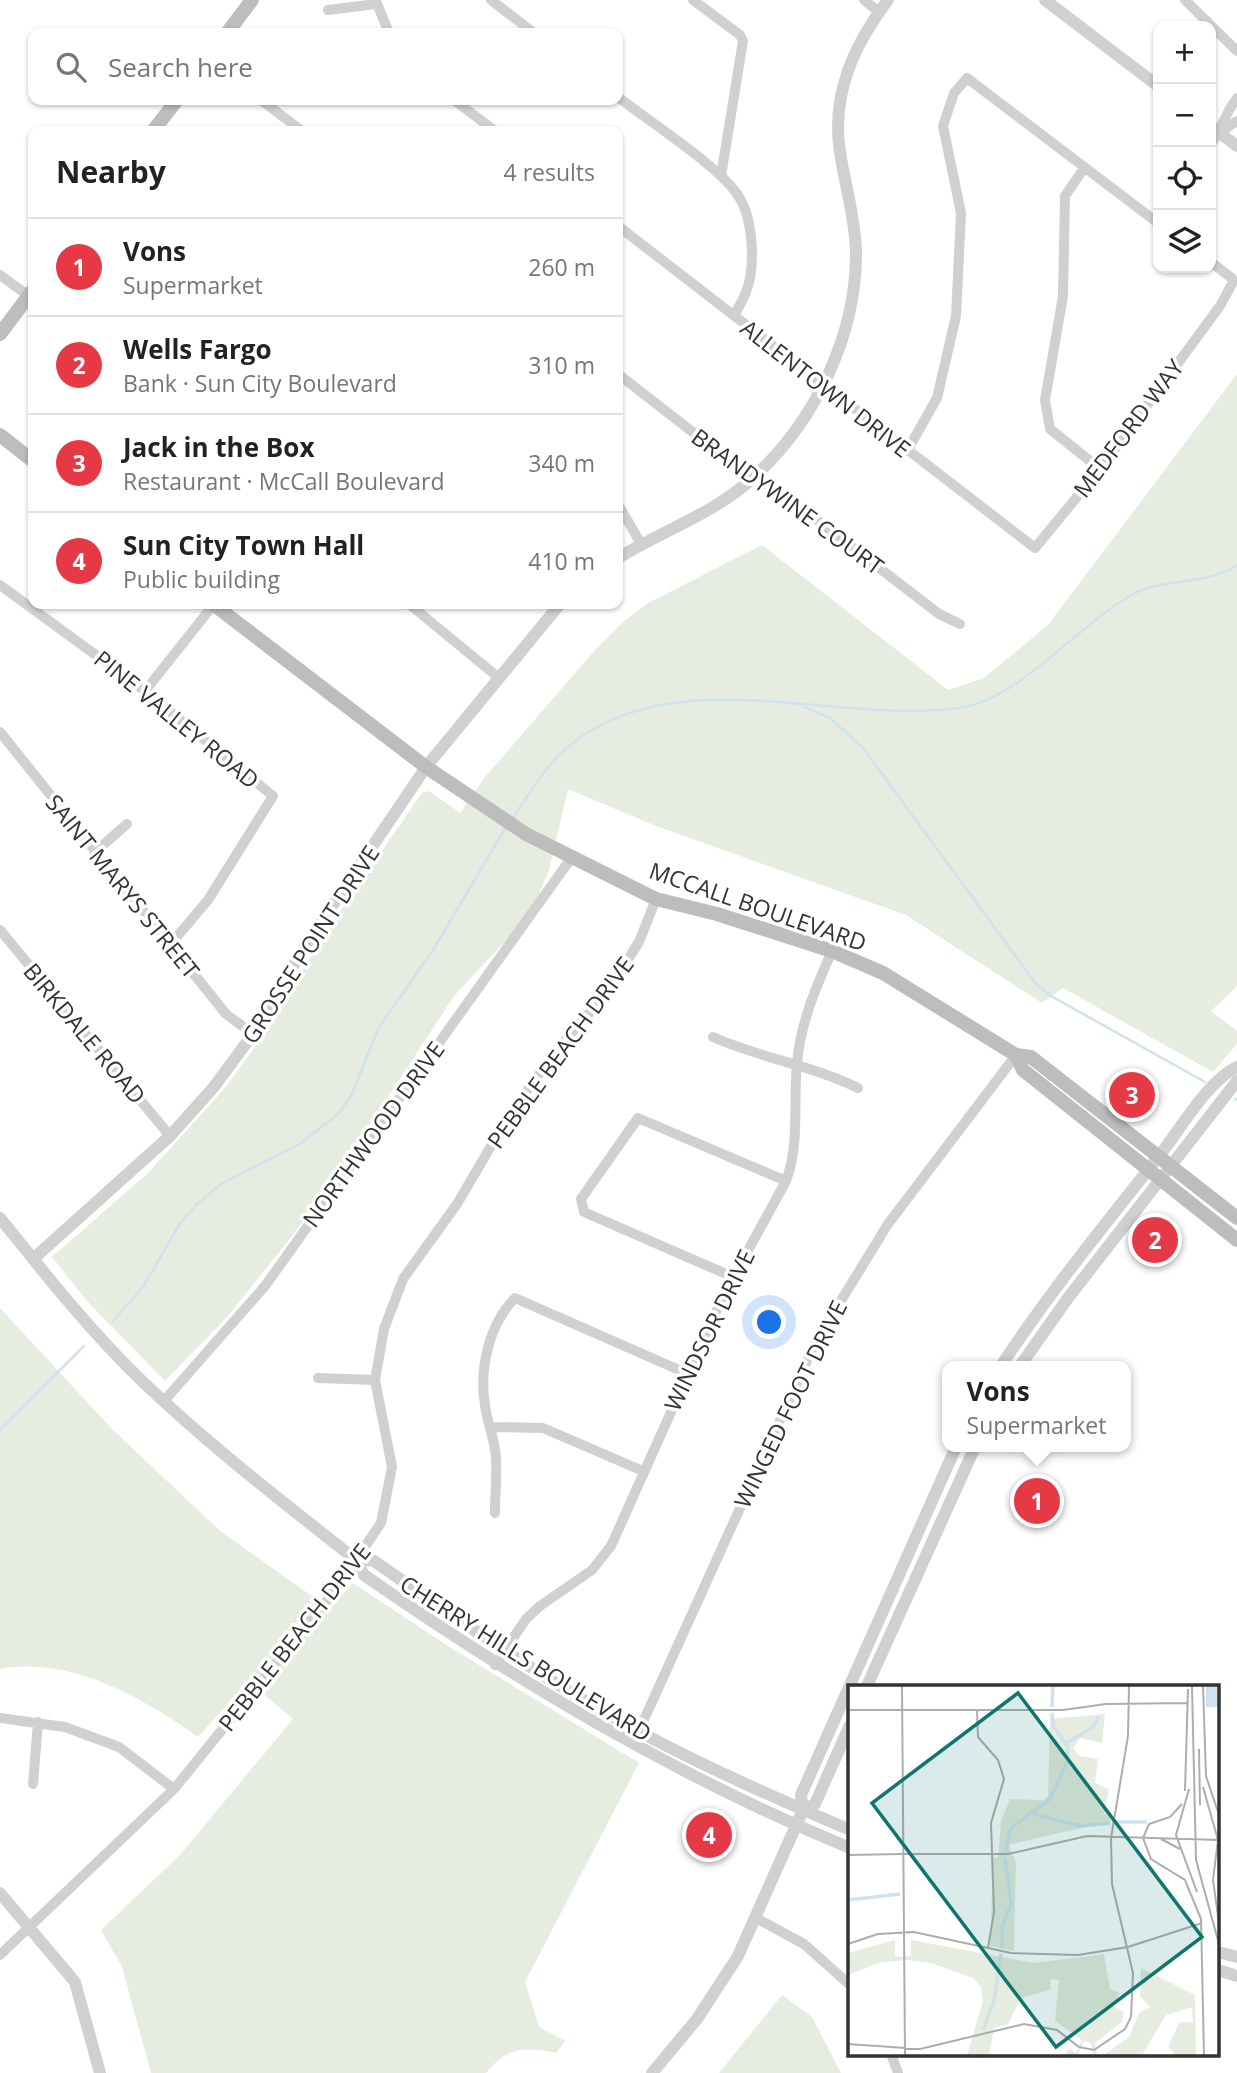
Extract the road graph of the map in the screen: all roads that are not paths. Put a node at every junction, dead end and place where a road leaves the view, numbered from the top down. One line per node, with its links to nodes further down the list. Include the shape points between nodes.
1 (252, 0): 11 (main road)
2 (491, 0): 13 (street)
3 (693, 0): 30 (street, via 743,41)
4 (864, 0): 10 (street)
5 (888, 0): 10 (street)
6 (1045, 0): 15 (street)
7 (1185, 0): 14 (street)
8 (376, 2): 9 (street); 12 (street)
9 (328, 10)
10 (880, 12): 40 (street, via 849,65 840,102 840,152 854,222 854,285 842,338)
11 (231, 28)
12 (387, 28)
13 (527, 28)
14 (1237, 51)
15 (1155, 84)
16 (1237, 98): 25 (street)
17 (623, 101): 30 (street)
18 (173, 105): 22 (main road)
19 (266, 105): 23 (street)
20 (461, 105): 24 (street)
21 (1237, 121): 26 (street)
22 (157, 126)
23 (287, 126)
24 (488, 126)
25 (1216, 127)
26 (1216, 129)
27 (1216, 130): 28 (street)
28 (1237, 146)
29 (1084, 168): 31 (street); 42 (street, via 967,78 954,93 943,126 961,213 956,316 937,398); 44 (street, via 1065,196 1063,296 1045,400 1051,429)
30 (721, 176): 37 (street, via 738,195 747,215 751,271)
31 (1153, 216)
32 (623, 230): 37 (street, ALLENTOWN DRIVE)
33 (1216, 266): 44 (street, MEDFORD WAY, via 1234,279 1220,306)
34 (0, 275): 35 (street)
35 (28, 292)
36 (28, 300): 38 (main road)
37 (734, 316): 40 (street, ALLENTOWN DRIVE)
38 (0, 334)
39 (623, 378): 45 (street, BRANDYWINE COURT)
40 (823, 385): 42 (street, ALLENTOWN DRIVE); 45 (street, via 792,433)
41 (0, 435): 43 (main road)
42 (907, 451): 48 (street, ALLENTOWN DRIVE)
43 (28, 457)
44 (1100, 469): 48 (street, MEDFORD WAY)
45 (755, 476): 47 (street, via 714,508); 57 (street, BRANDYWINE COURT, via 939,614)
46 (623, 513): 47 (street)
47 (641, 544): 49 (street)
48 (1035, 548)
49 (623, 555)
50 (0, 585): 51 (street, PINE VALLEY ROAD)
51 (28, 605)
52 (33, 609): 59 (street, PINE VALLEY ROAD)
53 (210, 609): 59 (street)
54 (221, 609): 61 (main road, MCCALL BOULEVARD)
55 (415, 609): 58 (street)
56 (556, 609): 58 (street, GROSSE POINT DRIVE)
57 (960, 624)
58 (499, 678): 61 (street, GROSSE POINT DRIVE)
59 (145, 691): 67 (street, PINE VALLEY ROAD, via 273,796 208,901)
60 (0, 732): 63 (street, SAINT MARYS STREET)
61 (426, 767): 64 (main road, MCCALL BOULEVARD, via 486,810); 69 (street, GROSSE POINT DRIVE, via 305,946)
62 (127, 824): 63 (street)
63 (94, 853): 67 (street, SAINT MARYS STREET)
64 (572, 858): 65 (main road, MCCALL BOULEVARD); 92 (street, NORTHWOOD DRIVE, via 265,1286)
65 (656, 899): 68 (main road, MCCALL BOULEVARD); 91 (street, PEBBLE BEACH DRIVE, via 639,942 606,994 511,1112 457,1204 403,1279 384,1329)
66 (0, 930): 76 (street, BIRKDALE ROAD)
67 (169, 946): 69 (street, SAINT MARYS STREET, via 226,1014)
68 (832, 951): 71 (main road, MCCALL BOULEVARD, via 883,973); 72 (street, WINDSOR DRIVE, via 812,997)
69 (253, 1034): 76 (street, GROSSE POINT DRIVE)
70 (713, 1037): 72 (street, via 740,1049)
71 (1016, 1055): 77 (main road, MCCALL BOULEVARD, via 1031,1057); 79 (main road, MCCALL BOULEVARD, via 1023,1070); 107 (street, WINGED FOOT DRIVE, via 888,1224 814,1343)
72 (797, 1062): 75 (street); 81 (street, WINDSOR DRIVE, via 794,1161)
73 (1237, 1067): 77 (street, via 1225,1073)
74 (1237, 1081): 78 (street)
75 (858, 1088)
76 (170, 1136): 85 (street, GROSSE POINT DRIVE)
77 (1158, 1156): 78 (main road, MCCALL BOULEVARD); 79 (street)
78 (1172, 1167): 80 (street); 83 (main road, MCCALL BOULEVARD)
79 (1148, 1169): 80 (main road, MCCALL BOULEVARD); 87 (street)
80 (1162, 1180): 84 (main road, MCCALL BOULEVARD); 88 (street)
81 (786, 1181): 86 (street, WINDSOR DRIVE); 86 (street, via 638,1118 581,1199 584,1212)
82 (0, 1218): 85 (street, CHERRY HILLS BOULEVARD)
83 (1237, 1218)
84 (1237, 1240)
85 (33, 1259): 92 (street, CHERRY HILLS BOULEVARD)
86 (733, 1277): 89 (street, WINDSOR DRIVE)
87 (1004, 1361)
88 (1024, 1361)
89 (686, 1374): 93 (street, via 515,1298 503,1310 484,1371 485,1406); 96 (street, WINDSOR DRIVE)
90 (318, 1378): 91 (street)
91 (374, 1380): 98 (street, PEBBLE BEACH DRIVE, via 392,1467 381,1523)
92 (163, 1401): 98 (street, CHERRY HILLS BOULEVARD)
93 (492, 1427): 96 (street, via 543,1428); 97 (street)
94 (954, 1452): 101 (street)
95 (973, 1452): 102 (street)
96 (643, 1472): 99 (street, WINDSOR DRIVE, via 611,1546 592,1570 540,1605)
97 (495, 1513)
98 (355, 1559): 99 (street, CHERRY HILLS BOULEVARD, via 374,1561); 100 (street, CHERRY HILLS BOULEVARD, via 364,1575); 110 (street, PEBBLE BEACH DRIVE, via 334,1592)
99 (505, 1651): 100 (street, WINDSOR DRIVE); 107 (street, CHERRY HILLS BOULEVARD)
100 (495, 1665): 108 (street, CHERRY HILLS BOULEVARD)
101 (850, 1685)
102 (867, 1685)
103 (848, 1689): 111 (street, via 801,1794)
104 (0, 1718): 105 (street)
105 (38, 1722): 109 (street); 110 (street, via 119,1747)
106 (848, 1730): 111 (street, via 815,1804)
107 (639, 1731): 108 (street, WINGED FOOT DRIVE); 111 (street, CHERRY HILLS BOULEVARD)
108 (632, 1745): 112 (street, CHERRY HILLS BOULEVARD)
109 (33, 1784)
110 (174, 1789): 117 (street, PEBBLE BEACH DRIVE)
111 (803, 1810): 112 (street); 113 (street, CHERRY HILLS BOULEVARD)
112 (796, 1826): 114 (street, CHERRY HILLS BOULEVARD); 116 (street)
113 (848, 1829)
114 (848, 1847)
115 (0, 1893): 117 (street)
116 (756, 1918): 121 (street, via 804,1944); 124 (street, via 718,1990)
117 (30, 1926): 118 (street, PEBBLE BEACH DRIVE); 123 (street, via 75,1982)
118 (0, 1955)
119 (1228, 1955): 120 (street)
120 (1227, 1973)
121 (848, 1983)
122 (892, 2056): 125 (street)
123 (100, 2073)
124 (652, 2073)
125 (898, 2073)

